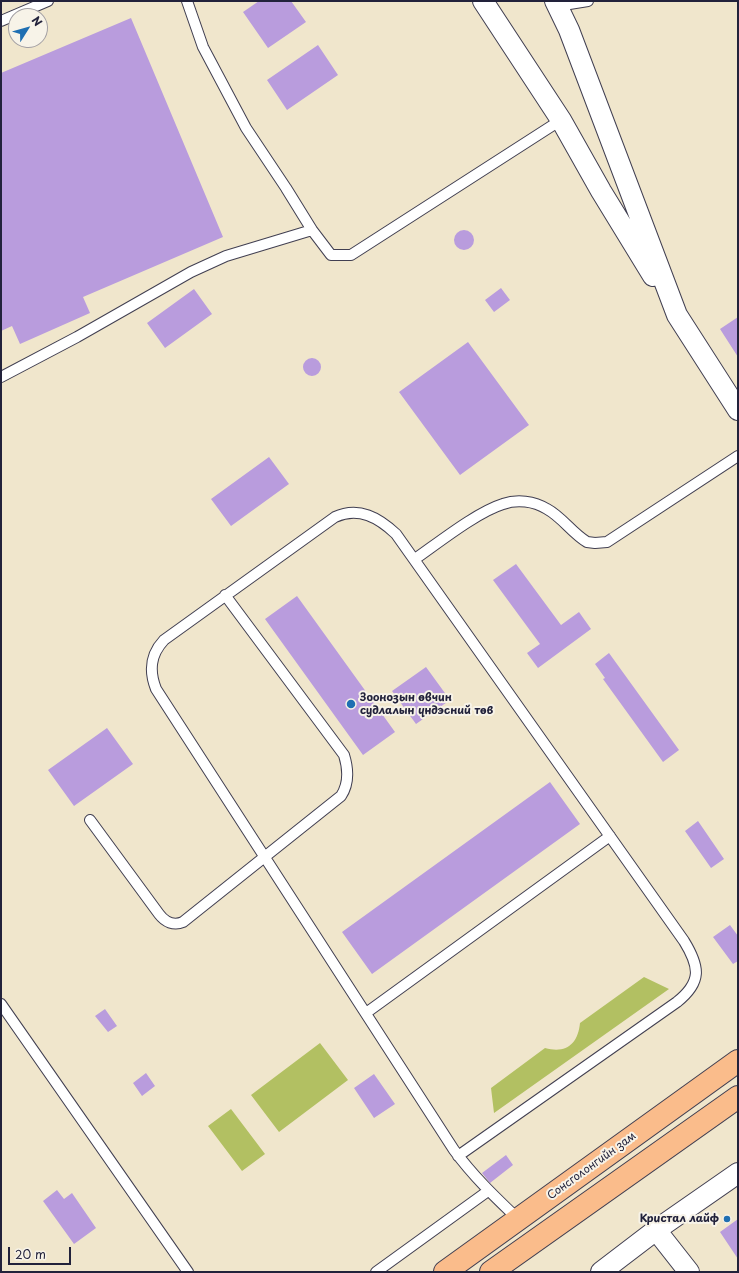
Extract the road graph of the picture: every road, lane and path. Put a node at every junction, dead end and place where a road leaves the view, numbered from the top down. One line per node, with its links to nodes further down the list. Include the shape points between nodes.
1 (48, 1): 6 (lane)
2 (483, 1): 7 (street)
3 (588, 1): 5 (lane)
4 (189, 3): 8 (lane, via 203,48 246,128)
5 (556, 4): 9 (street, via 569,30)
6 (1, 21)
7 (561, 120): 8 (lane, via 351,255 331,255); 9 (street)
8 (312, 230): 10 (lane, via 226,256 191,272 78,338)
9 (677, 315): 11 (street)
10 (1, 377)
11 (738, 410)
12 (738, 456): 13 (lane, via 607,542 587,542 548,509 525,501 512,502 480,514)
13 (415, 559): 14 (lane, via 396,534 380,521 360,513 342,514); 16 (lane)
14 (225, 596): 17 (lane, via 164,640 152,657 151,671 156,689); 17 (lane, via 334,739 344,755 347,768 345,788 338,800)
15 (90, 820): 17 (lane, via 158,914 173,924 183,922)
16 (610, 836): 19 (lane); 22 (lane, via 690,952 697,970 694,984 677,1002)
17 (265, 858): 19 (lane)
18 (1, 1004): 27 (lane)
19 (366, 1013): 22 (lane)
20 (738, 1061): 25 (main road, Сонсголонгийн зам)
21 (738, 1097): 30 (main road)
22 (458, 1156): 24 (lane)
23 (738, 1173): 26 (street)
24 (488, 1191): 25 (lane); 28 (lane)
25 (518, 1219): 29 (main road, Сонсголонгийн зам)
26 (656, 1230): 31 (street); 32 (street)
27 (188, 1272)
28 (376, 1272)
29 (445, 1272)
30 (491, 1272)
31 (601, 1272)
32 (689, 1272)

